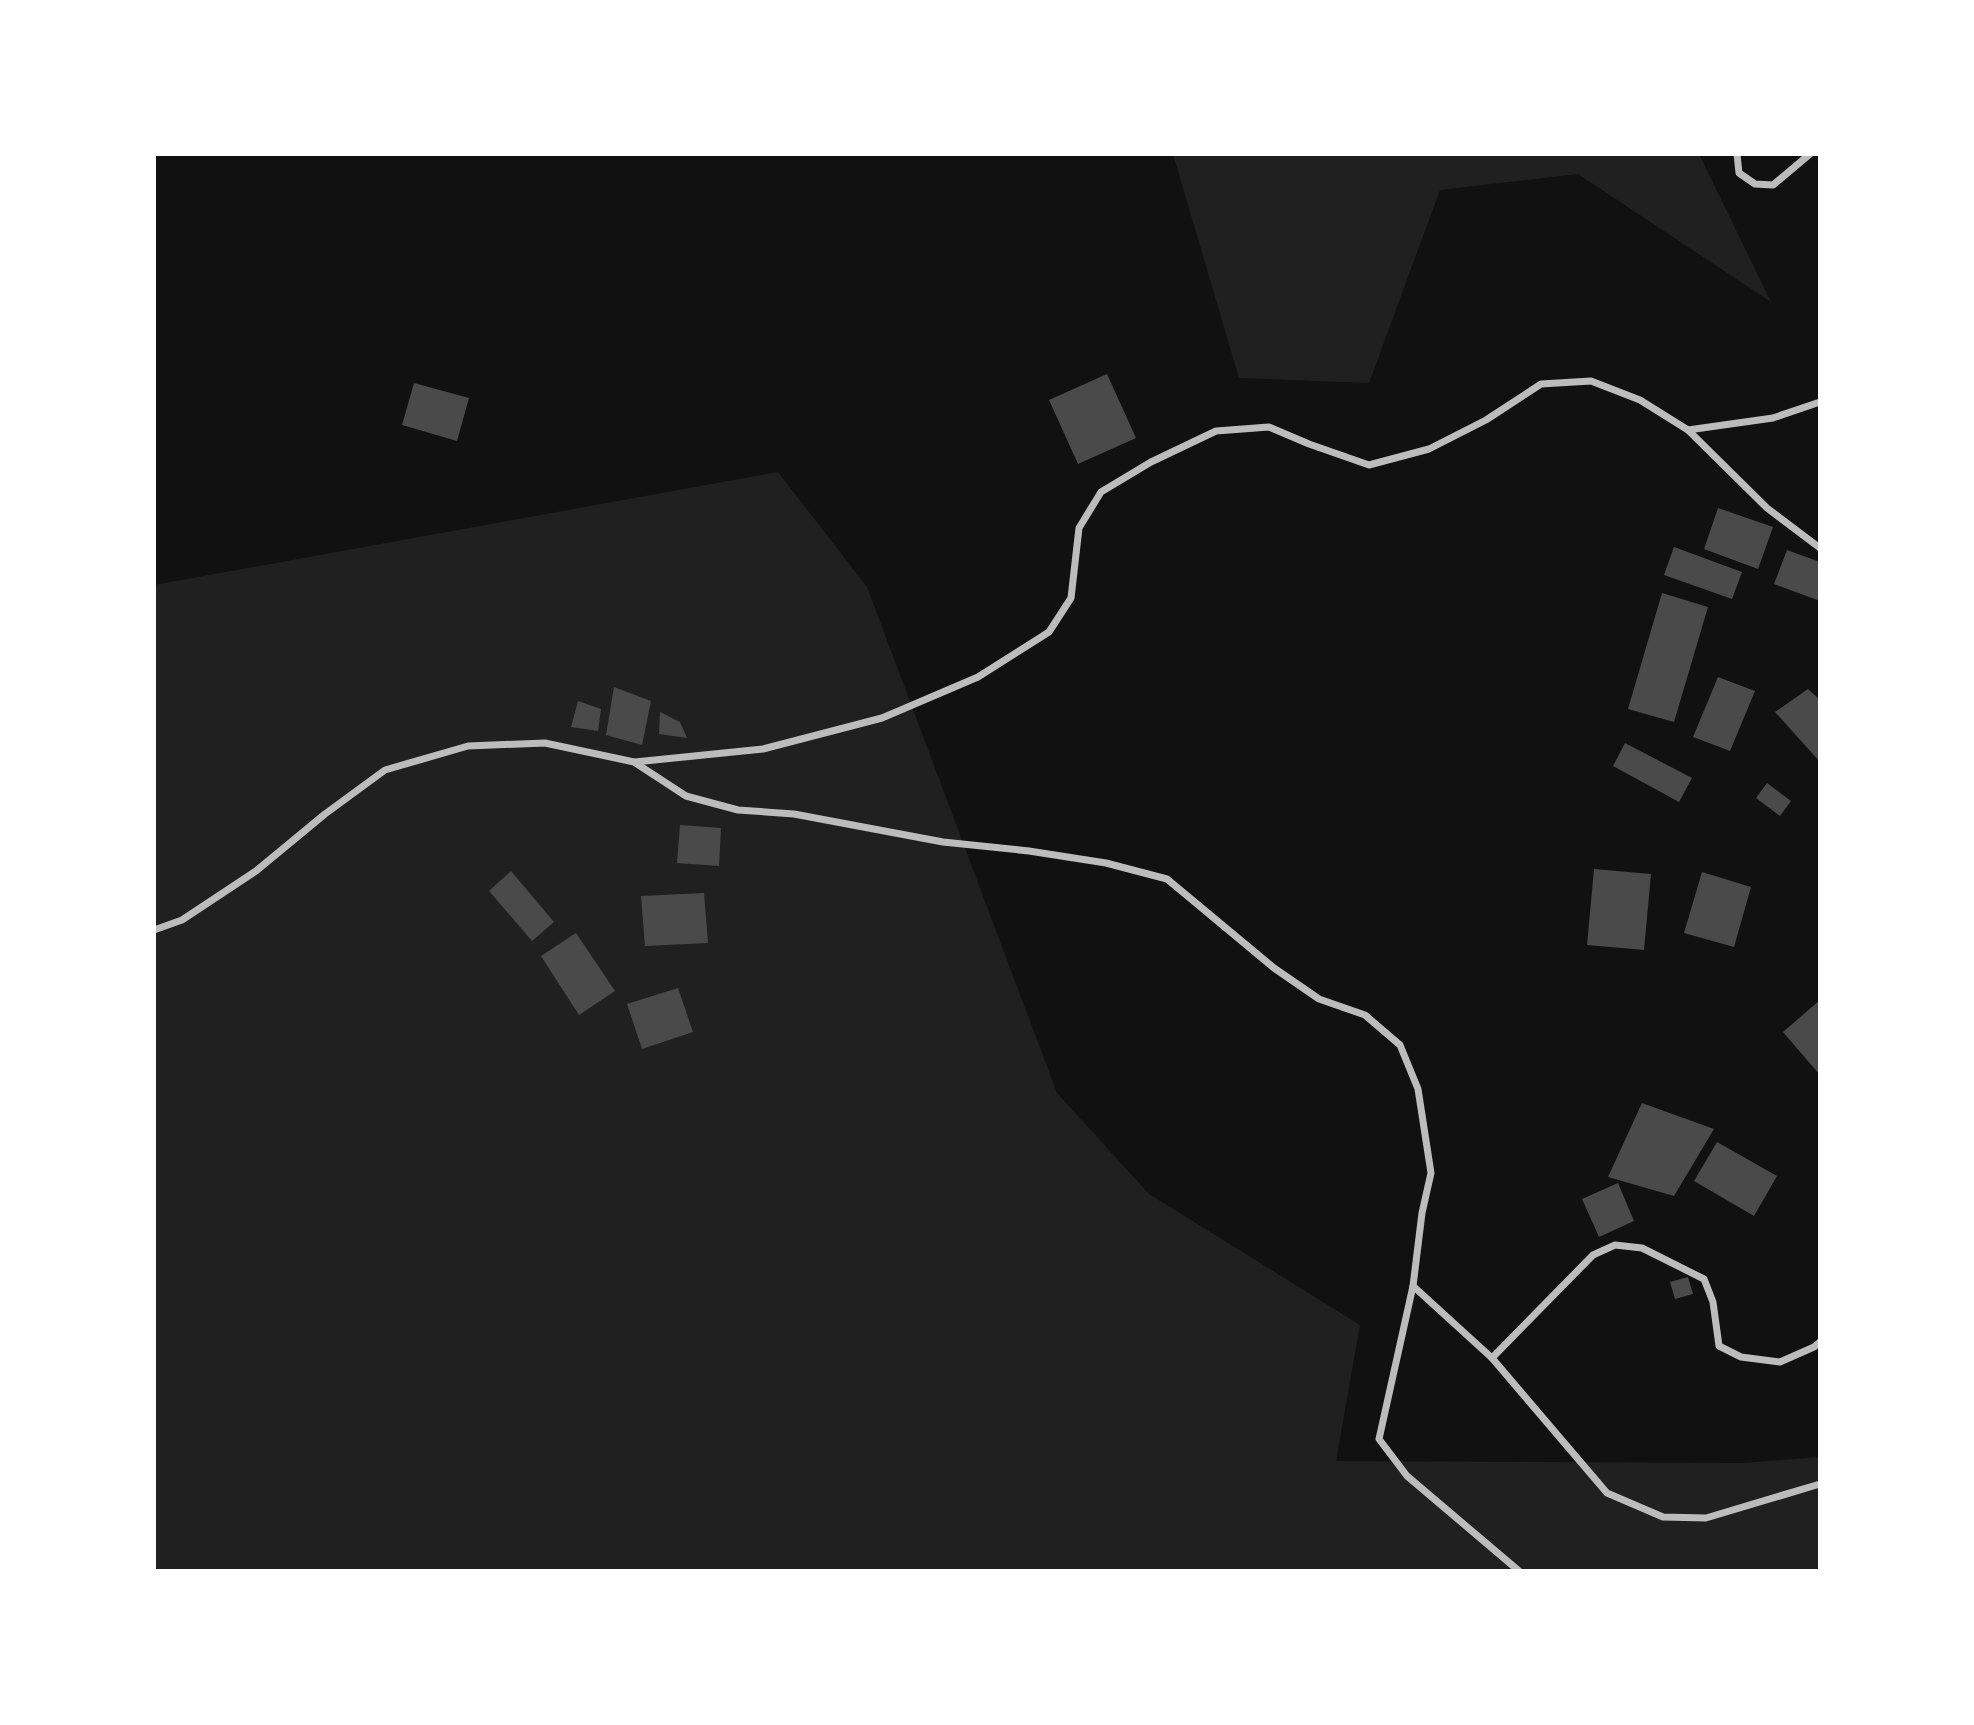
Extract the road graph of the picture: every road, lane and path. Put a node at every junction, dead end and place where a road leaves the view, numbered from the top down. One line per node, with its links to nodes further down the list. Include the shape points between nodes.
1 (1737, 154): 2 (street, via 1739,173 1755,184 1773,185)
2 (1810, 154)
3 (1820, 402): 4 (street, via 1773,418)
4 (1688, 430): 5 (street, via 1767,508); 6 (street, via 1640,400 1591,381 1541,384 1486,420 1429,449 1369,465 1269,426 1216,431 1101,492 1079,528 1071,598 1049,632 978,677 882,718 763,749)
5 (1820, 548)
6 (634, 762): 7 (street, via 545,743 468,746 385,770 256,871 182,920); 8 (street, via 686,796 738,810 794,814 943,842 1093,861 1167,879 1274,968 1319,999 1365,1015 1400,1045 1418,1088 1431,1173)
7 (154, 930)
8 (1413, 1286): 10 (street); 12 (street, via 1379,1439 1407,1476)
9 (1818, 1345): 10 (street, via 1780,1362 1730,1352 1719,1346 1713,1302 1704,1279 1642,1248 1615,1245 1593,1255)
10 (1492, 1358): 11 (street, via 1607,1493 1663,1517 1706,1518)
11 (1820, 1484)
12 (1520, 1571)

